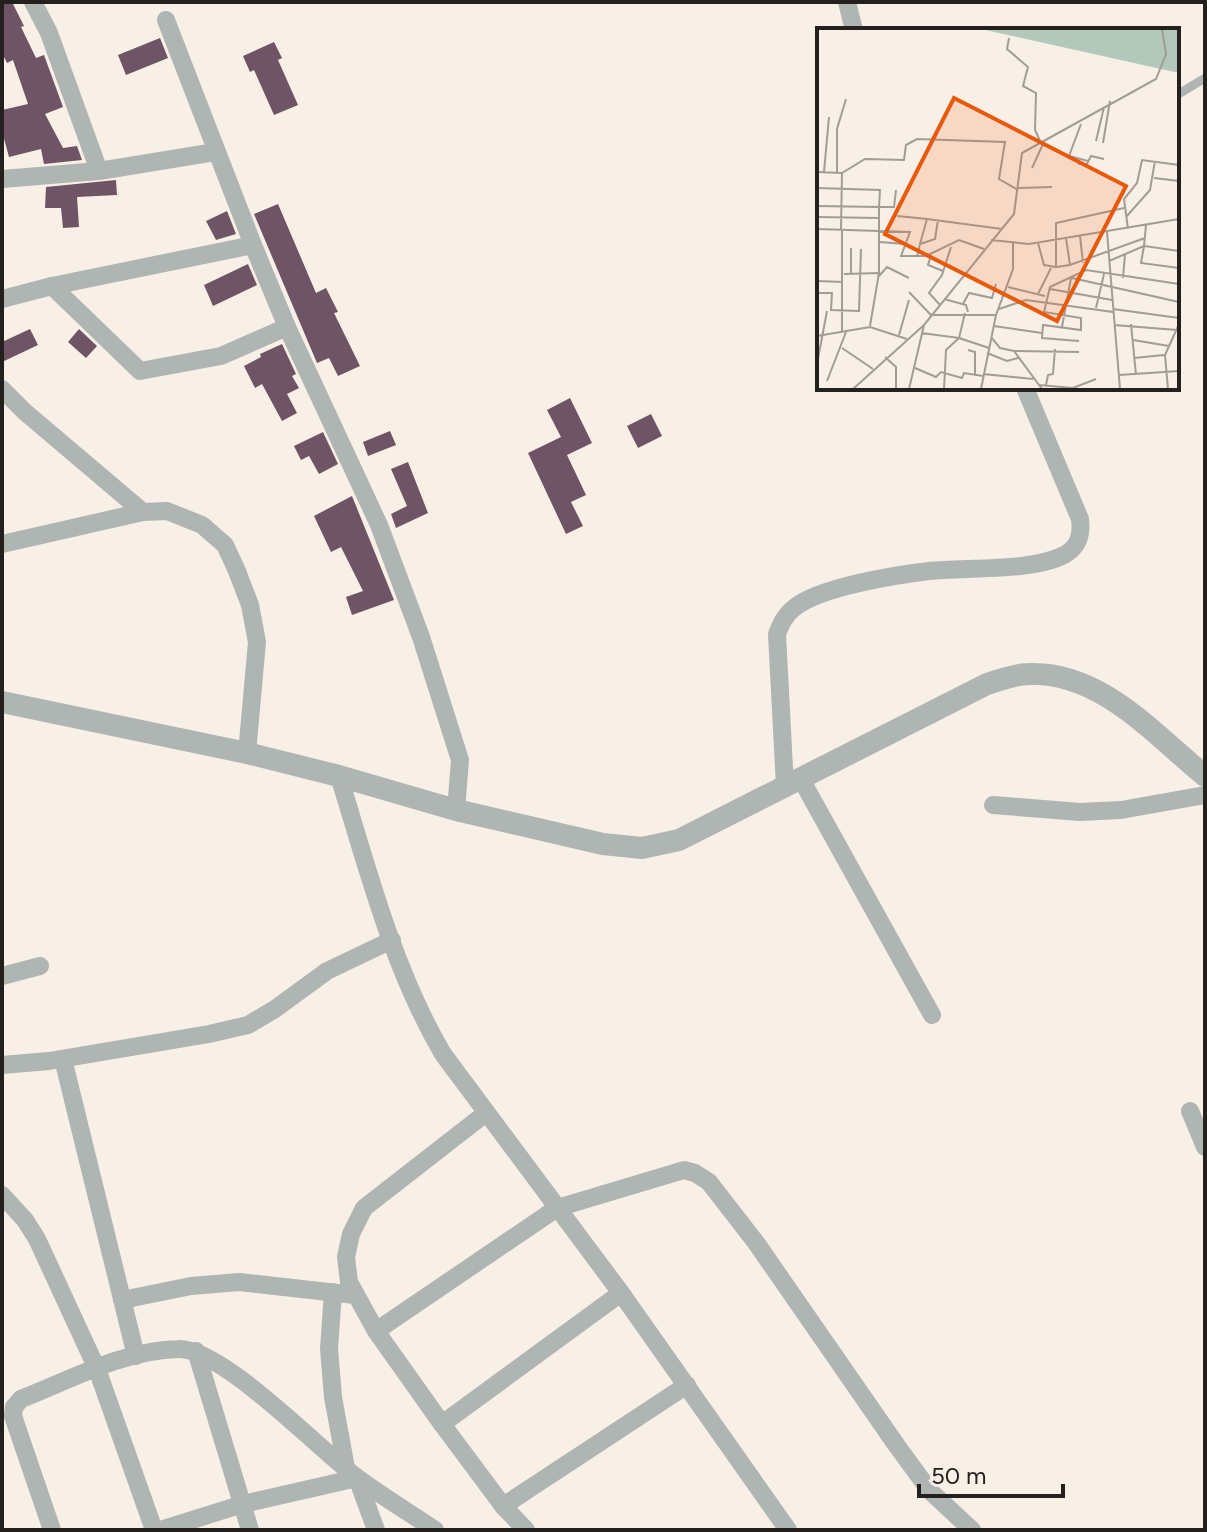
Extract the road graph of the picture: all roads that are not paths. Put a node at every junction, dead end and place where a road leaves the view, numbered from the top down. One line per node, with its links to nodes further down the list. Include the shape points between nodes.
1 (33, 2): 8 (street)
2 (847, 2): 4 (street)
3 (166, 20): 7 (street)
4 (854, 28)
5 (1205, 78): 6 (lane)
6 (1179, 94)
7 (215, 152): 8 (street); 10 (street)
8 (99, 171): 9 (street)
9 (2, 179)
10 (253, 245): 11 (street); 13 (street)
11 (52, 286): 12 (street); 13 (street, via 140,371 221,356)
12 (2, 299)
13 (287, 327): 25 (street, via 379,525 421,637 460,760)
14 (1026, 390): 22 (street, via 1080,519 1082,534 1075,546 1063,556 1028,564 881,579 794,607 777,634)
15 (6, 397): 16 (street)
16 (143, 512): 17 (street); 19 (street, via 167,511 202,525 225,545 237,571 257,642)
17 (2, 544)
18 (2, 702): 19 (street)
19 (247, 753): 21 (street)
20 (1205, 775): 22 (street, via 1102,691 1063,676 1026,673 987,684)
21 (339, 776): 25 (street); 26 (street)
22 (793, 783): 25 (street, via 679,840 642,848); 29 (street)
23 (1205, 795): 24 (street, via 1080,812)
24 (993, 805)
25 (456, 810)
26 (392, 940): 30 (street, via 327,971 248,1025); 33 (street, via 422,1018)
27 (40, 966): 28 (street)
28 (2, 976)
29 (932, 1015)
30 (63, 1059): 31 (street); 40 (street)
31 (2, 1065)
32 (1190, 1111): 34 (street)
33 (486, 1113): 36 (street); 39 (street, via 364,1208 346,1257)
34 (1205, 1147)
35 (2, 1195): 44 (street, via 37,1239)
36 (557, 1208): 38 (street); 41 (street); 58 (street, via 675,1171 695,1173 709,1182 930,1491)
37 (333, 1292): 39 (street); 40 (street, via 239,1282); 47 (street, via 333,1397)
38 (621, 1293): 45 (street); 46 (street)
39 (355, 1295): 41 (street)
40 (122, 1300): 43 (street)
41 (376, 1331): 46 (street)
42 (196, 1351): 43 (street, via 179,1348); 47 (street, via 306,1431); 48 (street)
43 (136, 1356): 44 (street)
44 (97, 1369): 50 (street, via 21,1399 14,1407); 51 (street)
45 (687, 1385): 49 (street); 57 (street)
46 (442, 1424): 49 (street)
47 (351, 1473): 48 (street); 54 (street); 55 (street)
48 (243, 1504): 52 (street); 53 (street)
49 (503, 1506): 56 (street)
50 (52, 1530)
51 (154, 1530)
52 (160, 1530)
53 (250, 1530)
54 (376, 1530)
55 (435, 1530)
56 (526, 1530)
57 (788, 1530)
58 (972, 1530)

